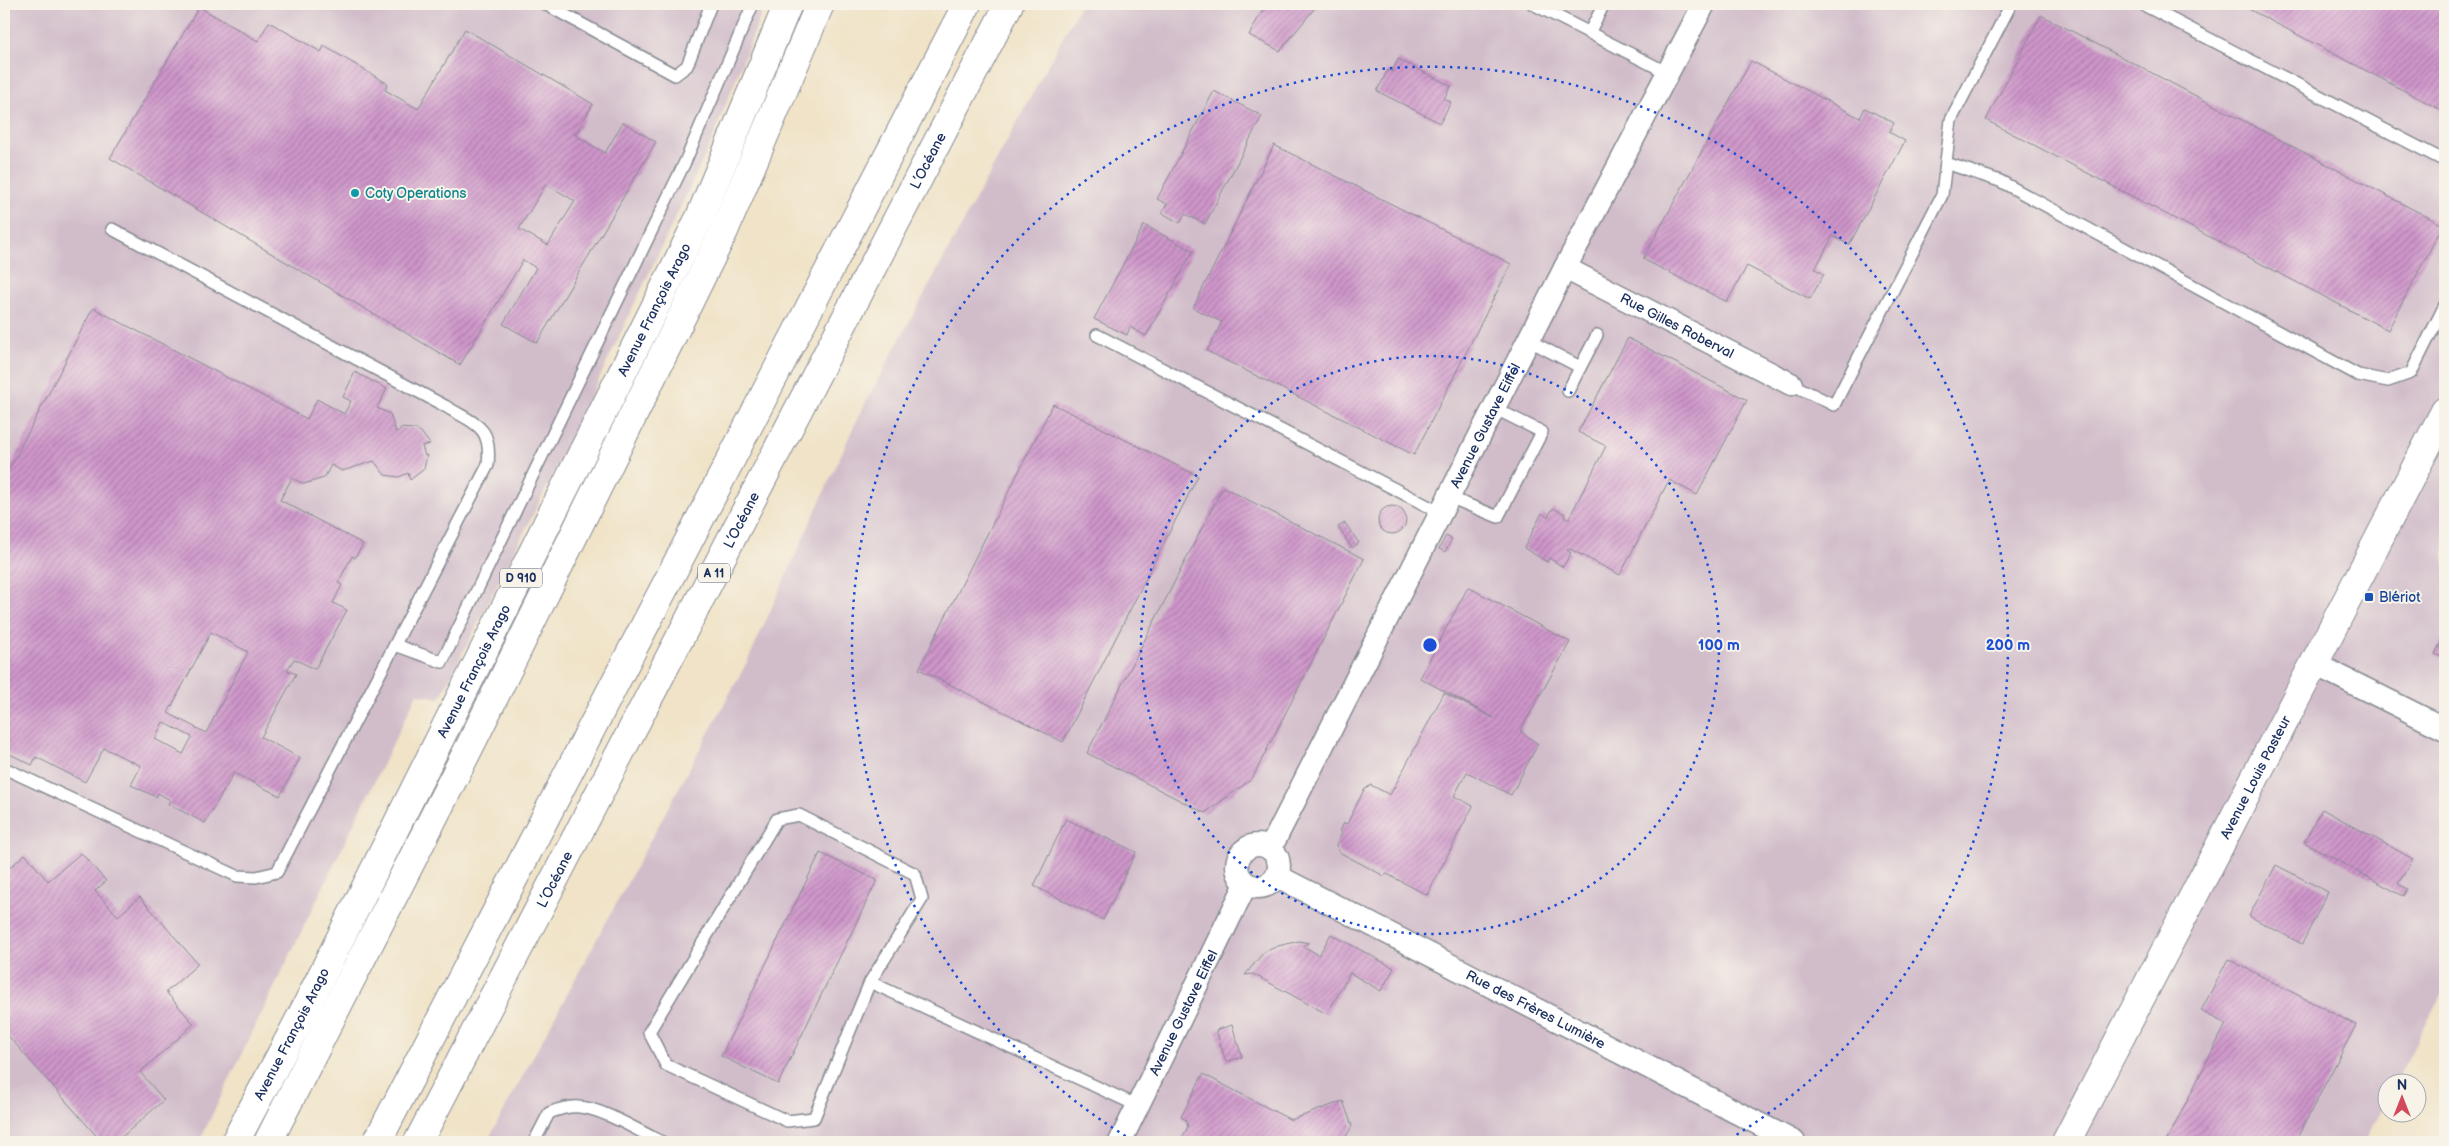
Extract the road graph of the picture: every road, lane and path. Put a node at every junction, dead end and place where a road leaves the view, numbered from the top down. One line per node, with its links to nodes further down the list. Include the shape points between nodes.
1 (545, 4): 2 (lane, via 675,75 687,66)
2 (711, 4)
3 (753, 4): 29 (lane, via 685,162 442,662)
4 (788, 4): 38 (main road, Avenue François Arago / D 910, via 700,216 305,1009)
5 (820, 4): 39 (main road, Avenue François Arago / D 910, via 724,231 475,735)
6 (967, 4): 40 (main road, A 11)
7 (1009, 4): 41 (main road, L’Océane / A 11)
8 (1533, 4): 13 (lane)
9 (1604, 4): 13 (lane)
10 (1704, 4): 14 (street, Avenue Gustave Eiffel)
11 (2011, 4): 16 (lane, via 1950,120)
12 (2142, 4): 15 (lane)
13 (1589, 32): 14 (lane)
14 (1668, 73): 18 (street, Avenue Gustave Eiffel)
15 (2445, 161)
16 (1946, 163): 19 (lane, via 2000,181 2358,375 2388,381 2411,373); 24 (lane, via 1942,195 1834,405)
17 (112, 229): 29 (lane, via 483,429 490,446 488,465)
18 (1565, 268): 22 (street, Avenue Gustave Eiffel); 24 (street, Rue Gilles Roberval)
19 (2445, 305)
20 (1097, 335): 28 (lane)
21 (1597, 335): 23 (lane)
22 (1528, 340): 23 (lane); 26 (street, Avenue Gustave Eiffel)
23 (1580, 367): 25 (lane)
24 (1791, 384)
25 (1568, 391)
26 (1494, 408): 28 (street, Avenue Gustave Eiffel); 28 (lane, via 1542,432 1498,517)
27 (2445, 411): 30 (main road, Avenue Louis Pasteur)
28 (1445, 505): 33 (street, Avenue Gustave Eiffel)
29 (395, 645): 32 (lane, via 277,872 256,877 237,876)
30 (2315, 664): 31 (street); 46 (main road, Avenue Louis Pasteur)
31 (2445, 729)
32 (4, 768)
33 (1270, 849): 34 (street, via 1277,857); 35 (street, via 1258,845 1239,856 1239,877)
34 (1277, 876): 35 (street, via 1270,884 1257,887); 45 (street, Rue des Frères Lumière)
35 (1246, 884): 37 (street, Avenue Gustave Eiffel)
36 (870, 982): 36 (lane, via 922,899 915,874 799,815 777,819 649,1032 666,1065 787,1121 814,1118); 37 (lane)
37 (1138, 1106): 44 (street, Avenue Gustave Eiffel)
38 (235, 1142)
39 (268, 1142)
40 (377, 1142)
41 (418, 1142)
42 (534, 1142): 43 (lane, via 548,1113 579,1107 594,1110)
43 (662, 1142)
44 (1120, 1142)
45 (1794, 1142)
46 (2066, 1142)

